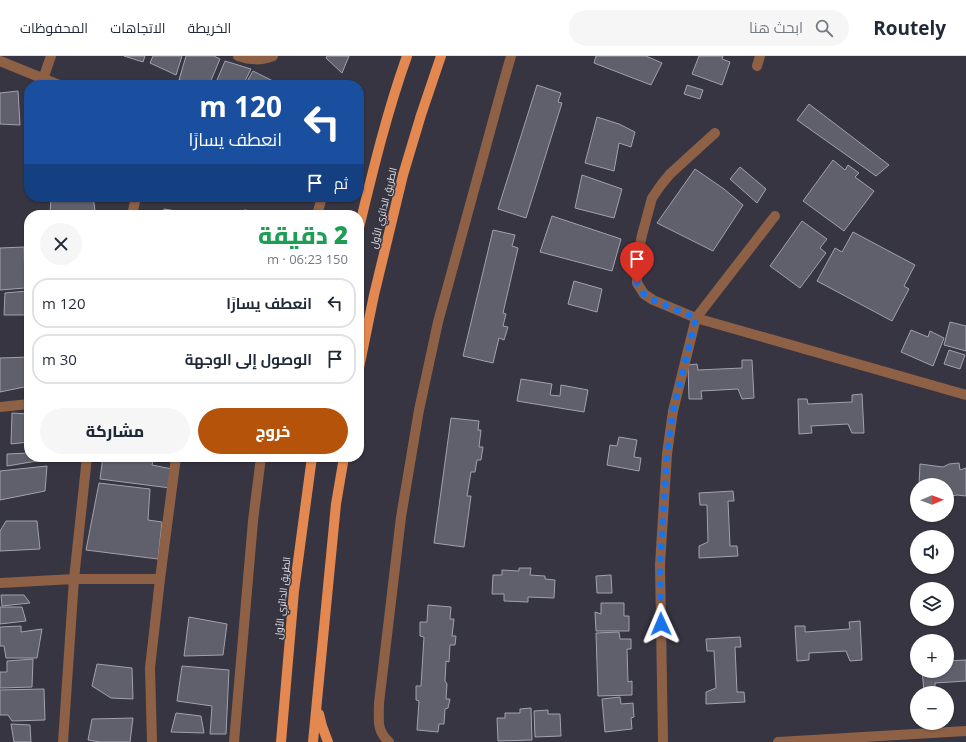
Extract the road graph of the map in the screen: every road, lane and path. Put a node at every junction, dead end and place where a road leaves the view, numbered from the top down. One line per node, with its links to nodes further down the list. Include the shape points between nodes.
1 (51, 56): 8 (street)
2 (238, 56): 3 (street, via 247,59)
3 (272, 56)
4 (407, 56): 10 (main road, الطريق الدائري الأول)
5 (441, 56): 13 (main road, الطريق الدائري الأول, via 403,175)
6 (511, 56): 35 (street, via 438,322 419,410 401,517 379,703 378,727)
7 (0, 61): 8 (street)
8 (43, 79)
9 (715, 133): 12 (street, via 670,174 652,198 637,260 637,283 644,294)
10 (363, 210)
11 (775, 216): 12 (street)
12 (696, 318): 14 (street); 36 (street, via 673,411 667,454 660,565)
13 (364, 344)
14 (966, 394)
15 (24, 405): 16 (street)
16 (0, 407)
17 (87, 462): 22 (street)
18 (175, 462): 23 (street)
19 (260, 462): 30 (street)
20 (311, 462): 26 (main road, الطريق الدائري الأول, via 294,591)
21 (343, 462): 25 (main road, via 336,504)
22 (74, 579): 23 (street); 24 (street); 28 (street)
23 (160, 579): 29 (street, via 150,668)
24 (0, 583)
25 (317, 701): 33 (main road); 34 (main road)
26 (282, 730): 31 (main road); 32 (main road, الطريق الدائري الأول)
27 (966, 731): 37 (street)
28 (63, 742)
29 (152, 742)
30 (234, 742)
31 (275, 742)
32 (281, 742)
33 (313, 742)
34 (328, 742)
35 (389, 742)
36 (663, 742)
37 (778, 742)

